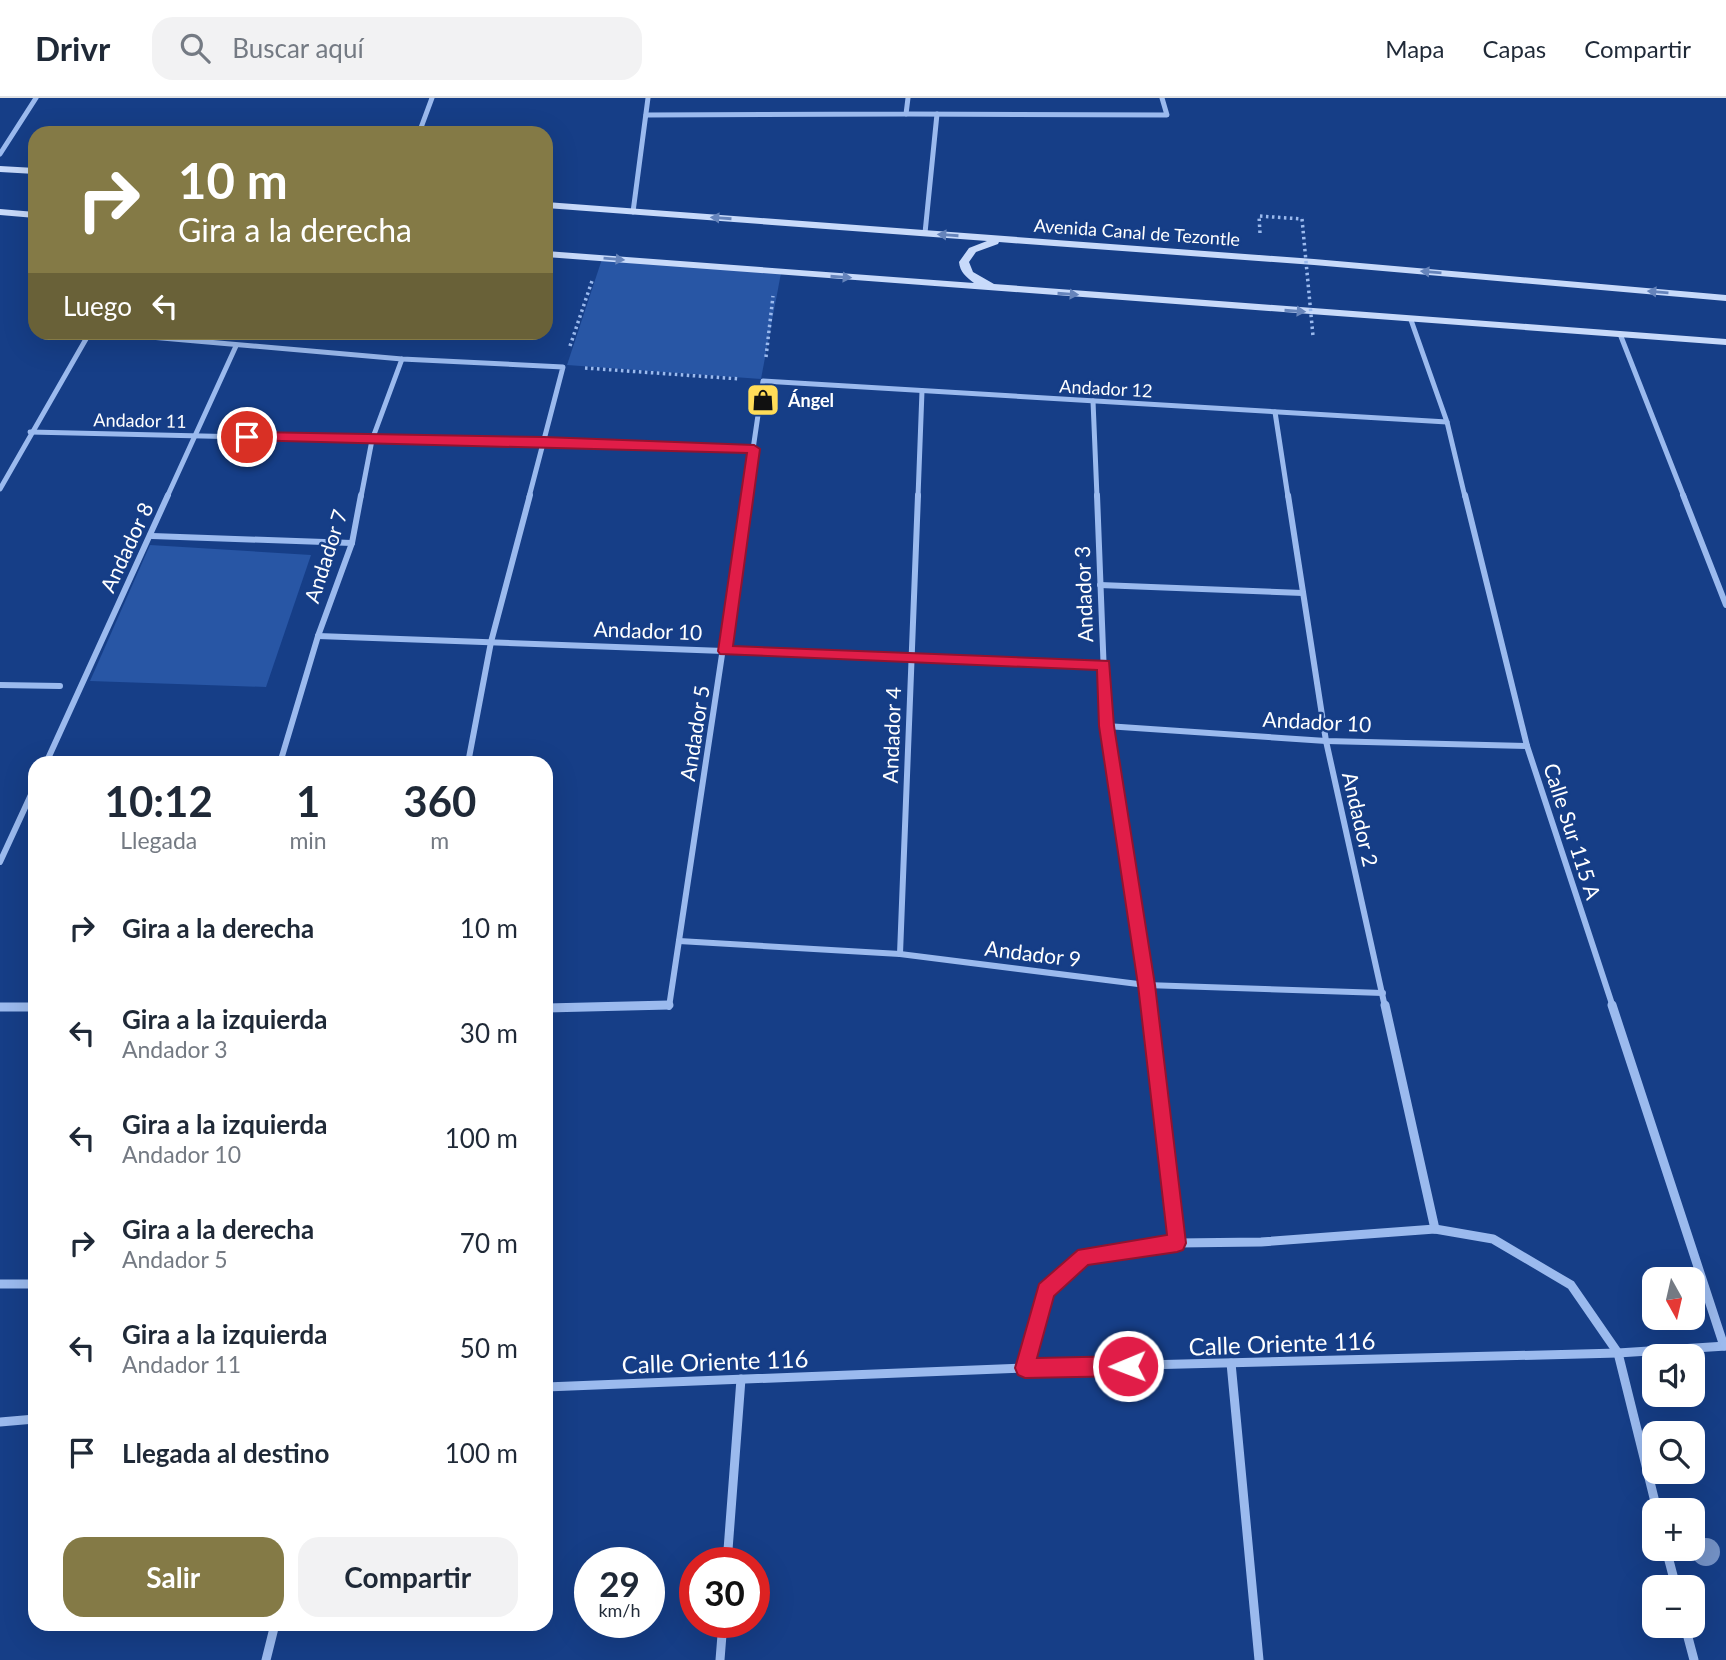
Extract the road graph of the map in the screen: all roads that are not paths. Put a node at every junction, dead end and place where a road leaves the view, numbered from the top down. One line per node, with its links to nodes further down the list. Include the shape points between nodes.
1 (36, 98): 10 (street)
2 (432, 98): 9 (street)
3 (648, 98): 8 (street)
4 (908, 98): 6 (street)
5 (1162, 98): 7 (street, via 1167,115)
6 (906, 114): 7 (street); 8 (street)
7 (937, 114): 17 (street)
8 (646, 115): 15 (street)
9 (422, 126)
10 (0, 154)
11 (0, 169): 12 (main road)
12 (28, 171)
13 (553, 206): 15 (main road, Avenida Canal de Tezontle)
14 (0, 212): 16 (main road)
15 (634, 212): 17 (main road, Avenida Canal de Tezontle, one-way to 15)
16 (28, 214)
17 (925, 233): 18 (main road, Avenida Canal de Tezontle, one-way to 17)
18 (1016, 240): 20 (main road, via 981,245 963,258 968,274); 21 (main road, Avenida Canal de Tezontle, one-way to 18)
19 (553, 255): 20 (main road, one-way to 20)
20 (1001, 289): 22 (main road, one-way to 22)
21 (1726, 298)
22 (1411, 320): 23 (main road); 33 (street, Calle Sur 115 A)
23 (1620, 334): 26 (main road); 44 (street)
24 (87, 340): 34 (street)
25 (174, 340): 27 (street)
26 (1726, 342)
27 (236, 346): 28 (street); 35 (street, Andador 8)
28 (402, 359): 36 (street, Andador 7); 37 (street, via 563,367)
29 (763, 381): 30 (street, Andador 12); 38 (street, Andador 5)
30 (922, 391): 31 (street, Andador 12); 48 (street, Andador 4)
31 (1093, 401): 32 (street, Andador 12); 42 (street, Andador 3)
32 (1275, 412): 33 (street, Andador 12); 43 (street, Andador 2)
33 (1447, 422): 54 (street, Calle Sur 115 A)
34 (30, 432): 35 (street, Andador 11); 39 (street)
35 (196, 435): 36 (street, Andador 11); 40 (street, Andador 8)
36 (372, 440): 37 (street, Andador 11); 41 (street, Andador 7)
37 (544, 442): 38 (street, Andador 11); 46 (street)
38 (754, 449): 47 (street, Andador 5)
39 (0, 489)
40 (152, 536): 41 (street); 55 (street, Andador 8)
41 (352, 543): 45 (street, Andador 7)
42 (1100, 585): 43 (street); 49 (street, Andador 3)
43 (1303, 593): 53 (street, Andador 2)
44 (1726, 605)
45 (317, 636): 46 (street, Andador 10); 56 (street, Andador 7)
46 (491, 642): 47 (street, Andador 10); 57 (street)
47 (725, 651): 48 (street, Andador 10); 60 (street, Andador 5)
48 (912, 658): 49 (street, Andador 10); 61 (street, Andador 4)
49 (1104, 665): 52 (street, Andador 3)
50 (0, 685): 51 (street)
51 (60, 686)
52 (1106, 726): 53 (street, Andador 10); 62 (street, Andador 3)
53 (1326, 741): 54 (street, Andador 10); 63 (street, Andador 2)
54 (1527, 746): 71 (street, Calle Sur 115 A)
55 (49, 756)
56 (282, 756)
57 (469, 756)
58 (28, 801): 59 (street)
59 (0, 862)
60 (680, 941): 61 (street, Andador 9); 66 (street, Andador 5, via 669,1007)
61 (900, 954): 62 (street, Andador 9)
62 (1146, 985): 63 (street, Andador 9); 68 (street, Andador 3)
63 (1382, 993): 67 (street, Andador 2)
64 (0, 1007): 65 (street)
65 (28, 1007)
66 (553, 1007)
67 (1435, 1229): 68 (street, via 1261,1242); 72 (street, via 1493,1238 1571,1285)
68 (1177, 1243): 74 (street, via 1084,1256 1046,1291)
69 (0, 1284): 70 (street)
70 (28, 1284)
71 (1725, 1346): 72 (street, Calle Oriente 116)
72 (1618, 1353): 73 (street, Calle Oriente 116); 79 (street)
73 (1231, 1363): 74 (street, Calle Oriente 116); 86 (street)
74 (1025, 1368): 75 (street, Calle Oriente 116)
75 (741, 1379): 76 (street, Calle Oriente 116); 80 (street)
76 (553, 1387)
77 (28, 1420): 78 (street)
78 (0, 1422)
79 (1654, 1498)
80 (728, 1547)
81 (273, 1631): 84 (street)
82 (722, 1638): 85 (street)
83 (1688, 1638): 87 (street)
84 (267, 1660)
85 (720, 1660)
86 (1259, 1660)
87 (1694, 1660)

